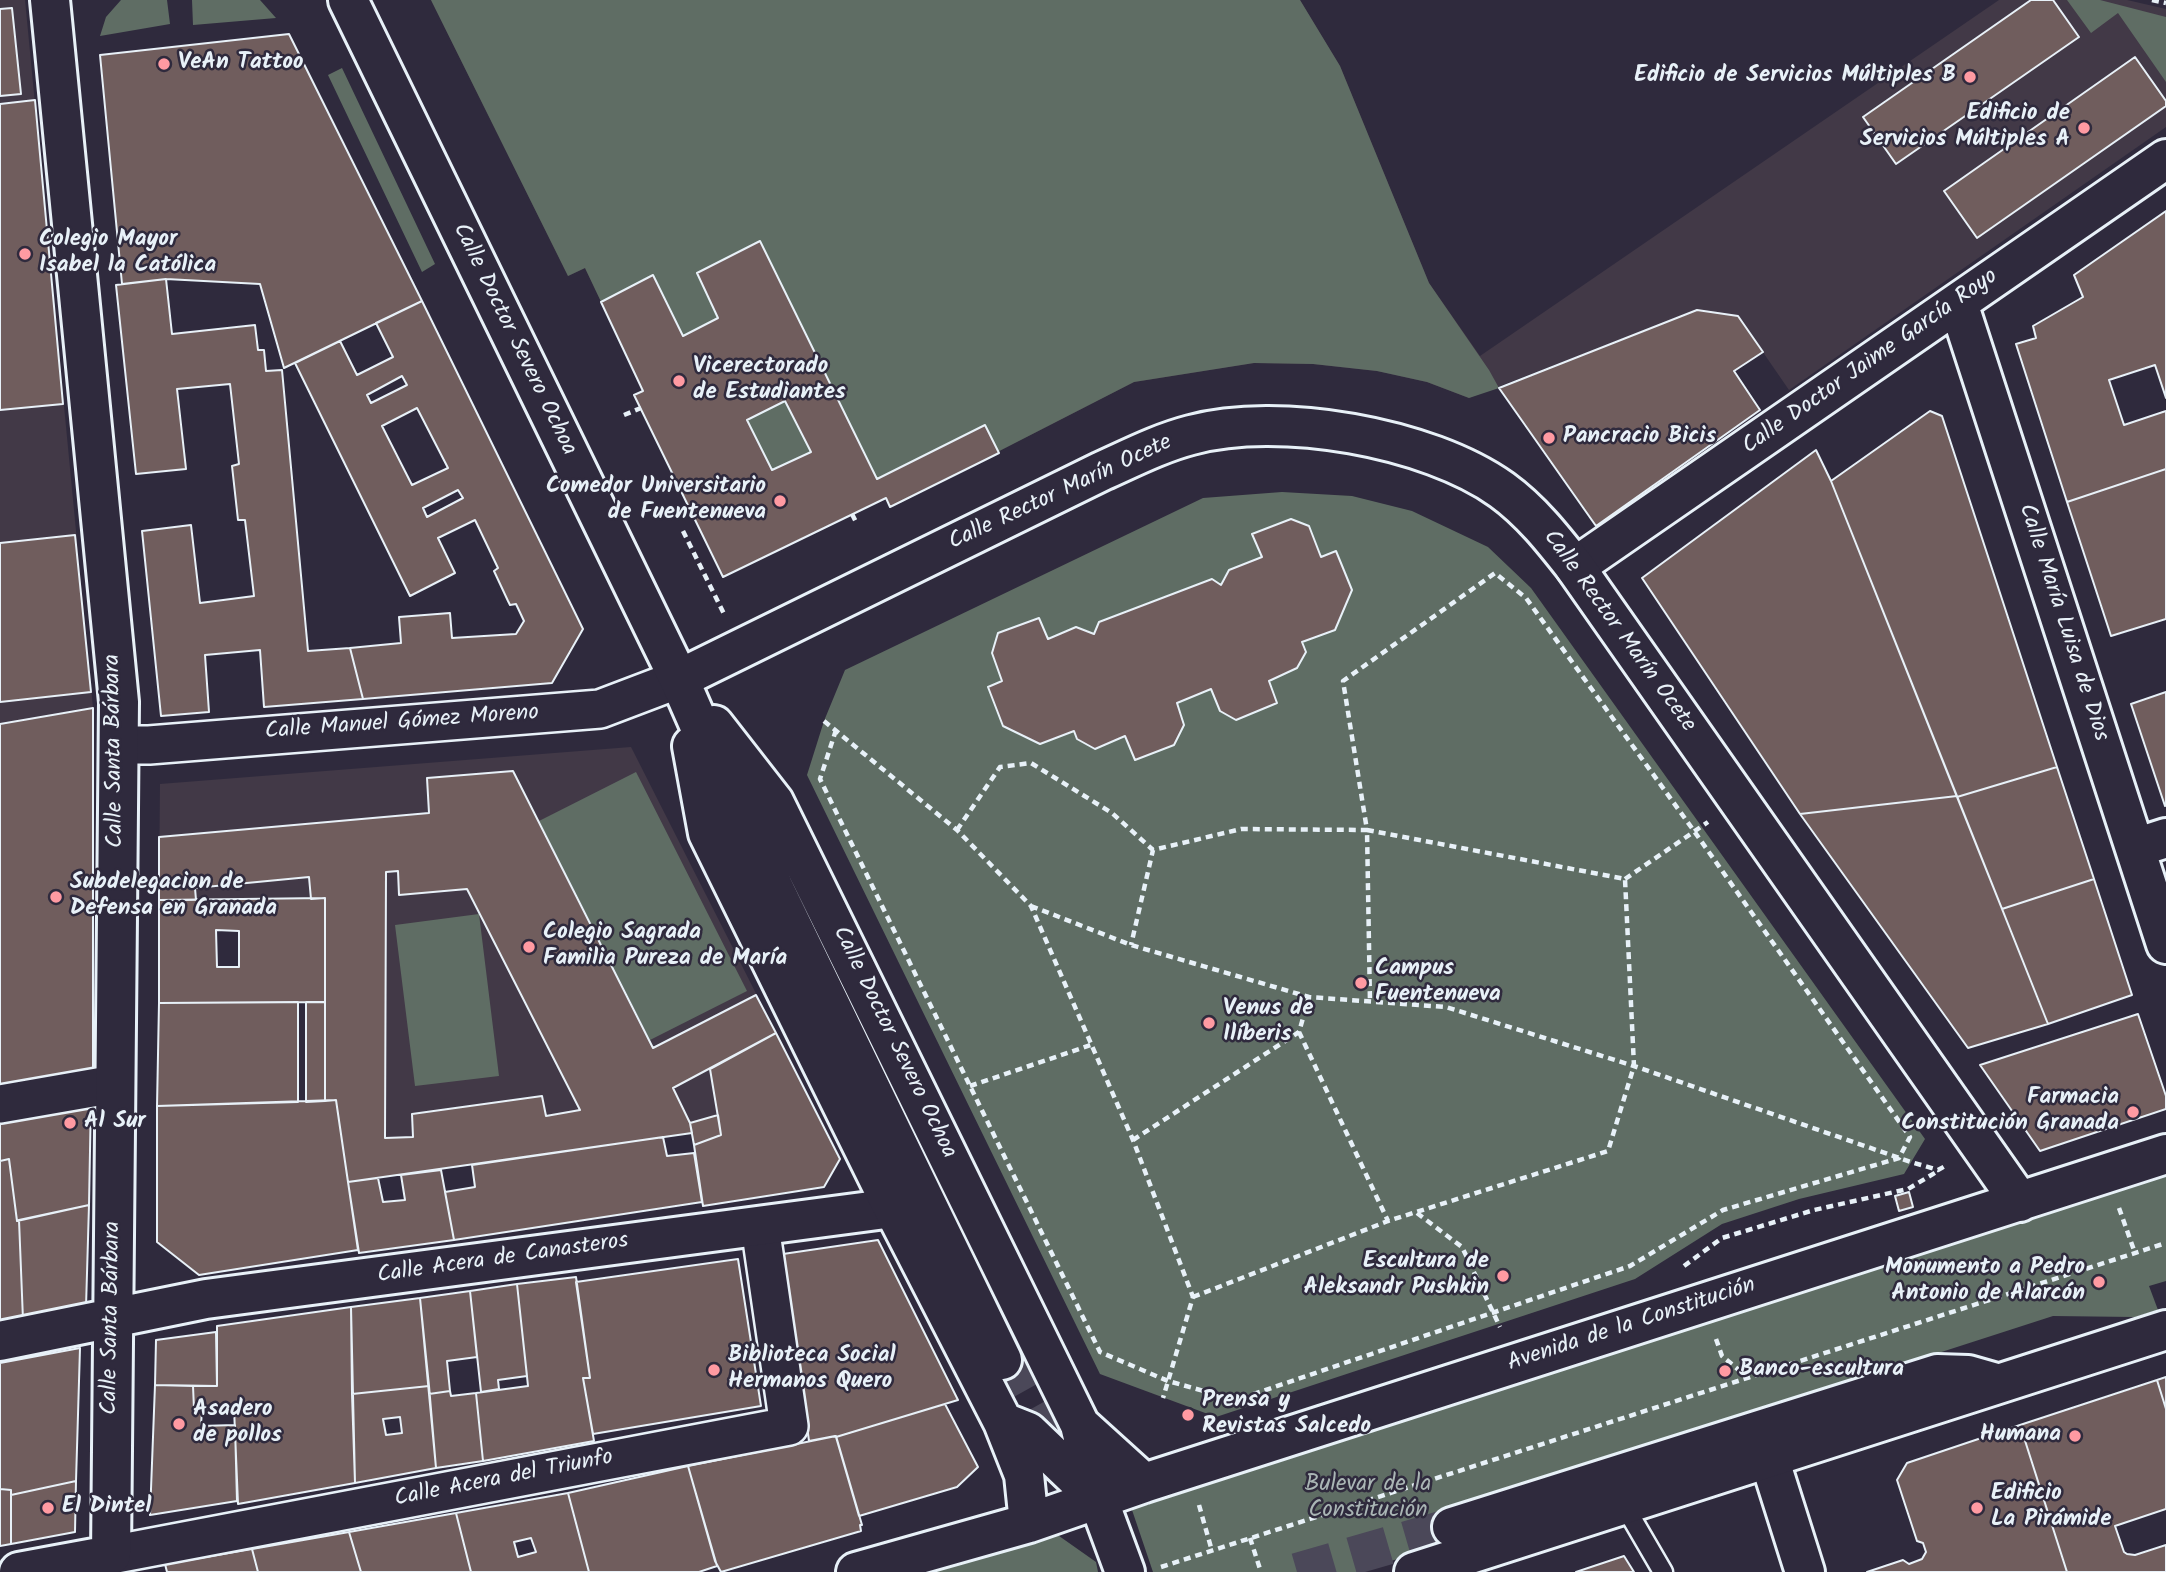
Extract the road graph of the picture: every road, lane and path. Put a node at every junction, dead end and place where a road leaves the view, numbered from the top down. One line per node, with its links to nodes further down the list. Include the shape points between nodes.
1 (348, 0): 14 (main road, Calle Doctor Severo Ochoa)
2 (2151, 0): 3 (path)
3 (2166, 3)
4 (57, 11): 17 (main road, Calle Santa Bárbara)
5 (2166, 159): 6 (main road, Calle Doctor Jaime García Royo)
6 (1958, 303): 12 (main road, Calle Doctor Jaime García Royo); 22 (main road, Calle María Luisa de Dios)
7 (640, 408): 8 (path)
8 (624, 415)
9 (852, 514): 10 (path)
10 (856, 522)
11 (682, 531): 13 (path)
12 (1575, 567): 14 (main road, Calle Rector Marín Ocete, via 1538,521 1502,490 1461,466 1395,443 1327,430 1224,429 1160,445 1102,471); 41 (main road, Calle Rector Marín Ocete)
13 (726, 618)
14 (679, 679): 17 (street, Calle Manuel Gómez Moreno, via 600,709); 43 (main road, Calle Doctor Severo Ochoa, via 708,833); 57 (main road, Calle Doctor Severo Ochoa, via 738,816); 63 (main road, Calle Doctor Severo Ochoa, via 774,802)
15 (824, 721): 16 (path)
16 (836, 730): 19 (path); 34 (path, via 820,779)
17 (120, 745): 33 (main road, Calle Santa Bárbara)
18 (1710, 821): 21 (path)
19 (957, 830): 23 (path, via 1000,767 1031,763 1112,813); 25 (path)
20 (1367, 830): 21 (path, via 1343,681 1495,573 1526,598); 23 (path, via 1241,829); 24 (path); 29 (path)
21 (1694, 831): 24 (path); 38 (path, via 1910,1137)
22 (2150, 843): 26 (main road, Calle María Luisa de Dios)
23 (1153, 850): 27 (path)
24 (1625, 880): 32 (path)
25 (1031, 906): 27 (path); 31 (path)
26 (2166, 944)
27 (1130, 945): 28 (path)
28 (1309, 997): 29 (path); 30 (path)
29 (1370, 1003): 32 (path, via 1446,1007)
30 (1299, 1032): 36 (path); 45 (path)
31 (1091, 1045): 34 (path); 36 (path)
32 (1634, 1066): 38 (path); 44 (path, via 1608,1151)
33 (115, 1084): 35 (street); 52 (main road, Calle Santa Bárbara)
34 (970, 1086): 59 (path, via 1100,1352)
35 (0, 1104)
36 (1133, 1140): 50 (path)
37 (2166, 1154): 41 (main road, Avenida de la Constitución)
38 (1899, 1158): 40 (path); 51 (path, via 1723,1210 1630,1266)
39 (1951, 1163): 40 (path)
40 (1938, 1170): 49 (path, via 1908,1189 1814,1210 1722,1238)
41 (2020, 1202): 65 (main road, Avenida de la Constitución)
42 (2118, 1202): 48 (path)
43 (893, 1208): 46 (main road, Calle Acera de Canasteros); 62 (main road, Calle Doctor Severo Ochoa)
44 (1416, 1212): 45 (path); 51 (path, via 1462,1247)
45 (1388, 1221): 50 (path)
46 (760, 1226): 52 (main road, Calle Acera de Canasteros, via 206,1299); 73 (street, Calle Acera del Triunfo, via 789,1426)
47 (2166, 1243): 48 (path)
48 (2135, 1253): 58 (path)
49 (1691, 1261)
50 (1194, 1297): 59 (path)
51 (1493, 1311): 54 (path); 59 (path, via 1236,1400)
52 (113, 1317): 56 (main road, Calle Acera de Canasteros); 73 (main road, Calle Santa Bárbara)
53 (2166, 1330): 60 (main road)
54 (1502, 1331)
55 (1714, 1332): 58 (path, via 1722,1356)
56 (0, 1341)
57 (1002, 1360)
58 (1747, 1378): 71 (path)
59 (1168, 1381): 61 (path)
60 (2001, 1384): 64 (main road); 70 (main road, via 1968,1375 1937,1374)
61 (1163, 1398)
62 (1003, 1422): 66 (main road, via 1028,1432); 69 (main road, Calle Doctor Severo Ochoa, via 1024,1475)
63 (1080, 1425): 65 (main road, Calle Doctor Severo Ochoa); 66 (main road, Calle Doctor Severo Ochoa)
64 (1760, 1461): 68 (main road); 80 (main road); 81 (main road)
65 (1144, 1483): 66 (main road, Avenida de la Constitución)
66 (1098, 1499): 69 (main road, Avenida de la Constitución); 74 (main road)
67 (1197, 1500): 72 (path)
68 (1624, 1505): 78 (main road); 79 (lane)
69 (1029, 1522): 76 (main road, Avenida de la Constitución)
70 (1452, 1527)
71 (1250, 1538): 72 (path); 77 (path)
72 (1212, 1551): 74 (path)
73 (111, 1555): 75 (main road, Calle Acera del Triunfo)
74 (1138, 1571)
75 (19, 1572)
76 (856, 1572)
77 (1261, 1572)
78 (1414, 1572)
79 (1663, 1572)
80 (1787, 1572)
81 (1805, 1572)

